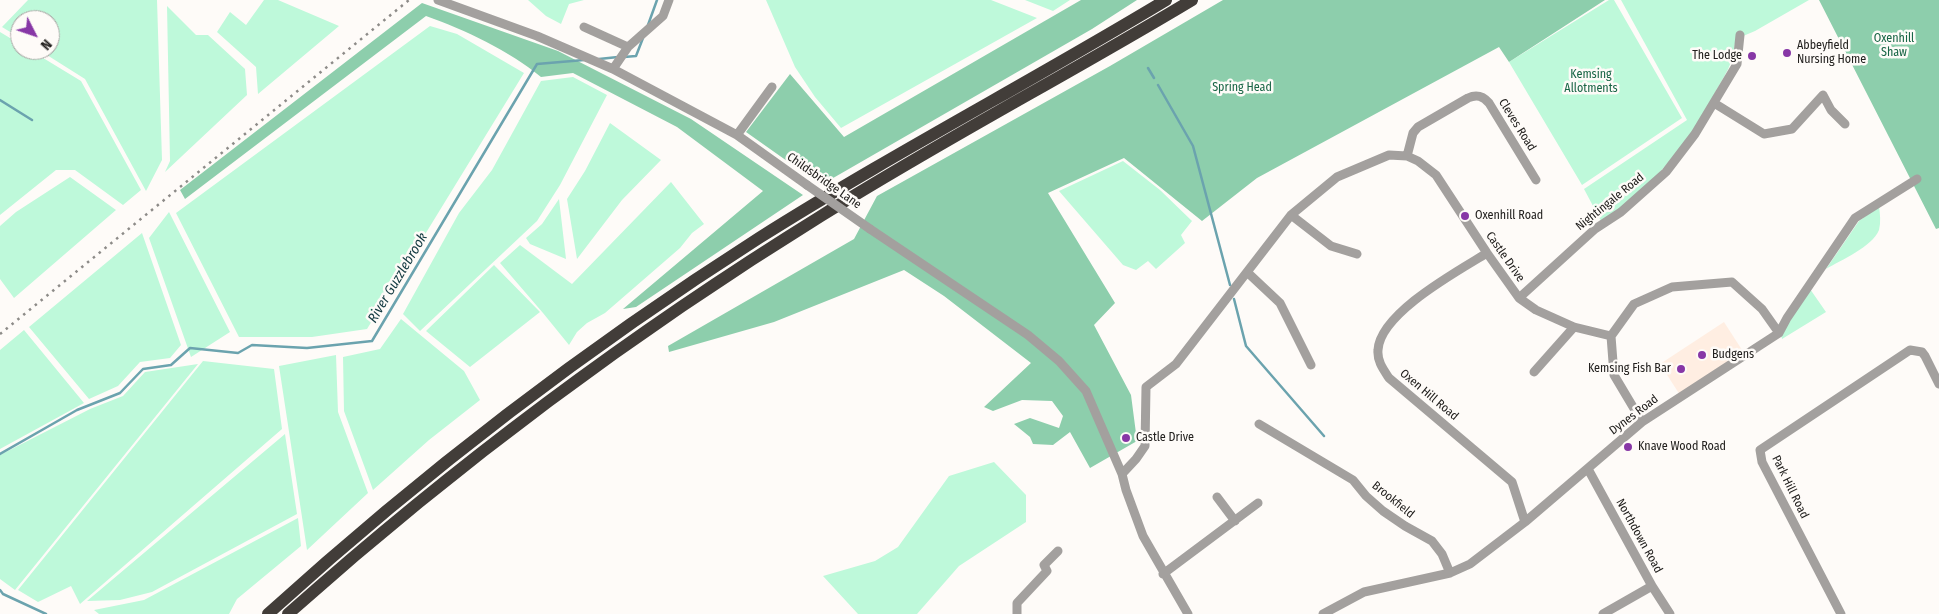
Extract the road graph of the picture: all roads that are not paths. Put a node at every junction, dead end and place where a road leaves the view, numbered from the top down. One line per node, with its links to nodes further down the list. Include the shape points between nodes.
1 (669, 0): 7 (street, via 662,16)
2 (1166, 0): 39 (highway, via 870,170 671,296 452,457)
3 (1192, 0): 40 (highway, via 876,182 694,297 610,355 470,460)
4 (442, 1): 8 (street, Childsbridge Lane, via 537,36)
5 (584, 27): 7 (street)
6 (1740, 35): 10 (street, Nightingale Road, via 1737,64)
7 (628, 46): 8 (street)
8 (613, 69): 12 (street, Childsbridge Lane)
9 (772, 87): 12 (street)
10 (1714, 103): 11 (street, via 1764,134 1792,128 1823,95); 20 (street, Nightingale Road, via 1666,172 1621,212 1595,229)
11 (1845, 124)
12 (737, 135): 30 (street, Childsbridge Lane, bridge, via 870,229 1008,320 1059,361 1086,391)
13 (1407, 156): 15 (street, Cleves Road, via 1413,133 1418,127 1476,95 1489,103); 16 (street, via 1389,155 1342,175); 17 (street, Castle Drive, via 1436,175)
14 (1917, 179): 22 (street, Dynes Road, via 1855,218)
15 (1536, 180)
16 (1291, 215): 18 (street, via 1330,246); 19 (street)
17 (1487, 253): 20 (street, Castle Drive); 34 (street, Oxen Hill Road, via 1434,286 1395,318 1382,335 1379,358 1389,378 1512,482)
18 (1357, 254)
19 (1247, 272): 24 (street, via 1280,303); 30 (street, via 1176,364 1146,387 1145,446)
20 (1519, 298): 21 (street, Castle Drive, via 1536,310)
21 (1574, 327): 23 (street, Castle Drive); 25 (street)
22 (1779, 333): 23 (street, via 1762,309 1732,282 1672,287 1634,304); 27 (street, Dynes Road)
23 (1611, 336): 27 (street, via 1614,375)
24 (1310, 365)
25 (1534, 372)
26 (1939, 384): 46 (street, Park Hill Road, via 1922,352 1910,350 1760,450 1762,462)
27 (1642, 422): 29 (street, Dynes Road)
28 (1259, 424): 36 (street, Brookfield, via 1353,480 1383,511 1432,541)
29 (1588, 469): 34 (street, Dynes Road); 38 (street, Northdown Road)
30 (1122, 474): 37 (street, Childsbridge Lane, via 1143,536)
31 (1218, 497): 33 (street)
32 (1258, 503): 33 (street)
33 (1235, 521): 37 (street)
34 (1525, 522): 36 (street, Dynes Road, via 1470,564)
35 (1058, 551): 41 (street, via 1044,565 1047,571 1017,603)
36 (1450, 572): 43 (street, Dynes Road, via 1364,592)
37 (1164, 574): 42 (street, Childsbridge Lane)
38 (1652, 586): 44 (street); 45 (street, Northdown Road)
39 (268, 614)
40 (288, 614)
41 (1017, 614)
42 (1188, 614)
43 (1323, 614)
44 (1603, 614)
45 (1670, 614)
46 (1841, 614)

